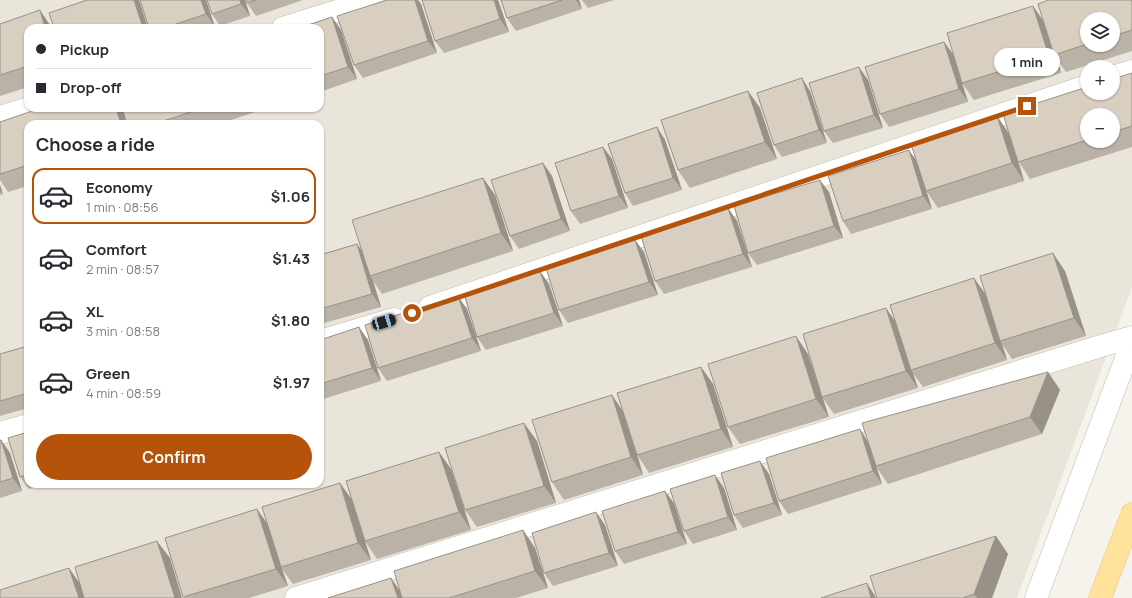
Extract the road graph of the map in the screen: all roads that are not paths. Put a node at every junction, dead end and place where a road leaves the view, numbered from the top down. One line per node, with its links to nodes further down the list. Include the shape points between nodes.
1 (372, 0): 2 (street)
2 (296, 24)
3 (1132, 71): 4 (street)
4 (1120, 75)
5 (1080, 88): 9 (street, via 397,318)
6 (24, 110): 7 (street)
7 (0, 117)
8 (1132, 337): 14 (street)
9 (324, 339)
10 (1132, 342): 15 (street)
11 (24, 426): 12 (street)
12 (0, 434)
13 (1132, 514): 16 (main road)
14 (296, 598)
15 (1036, 598)
16 (1100, 598)

